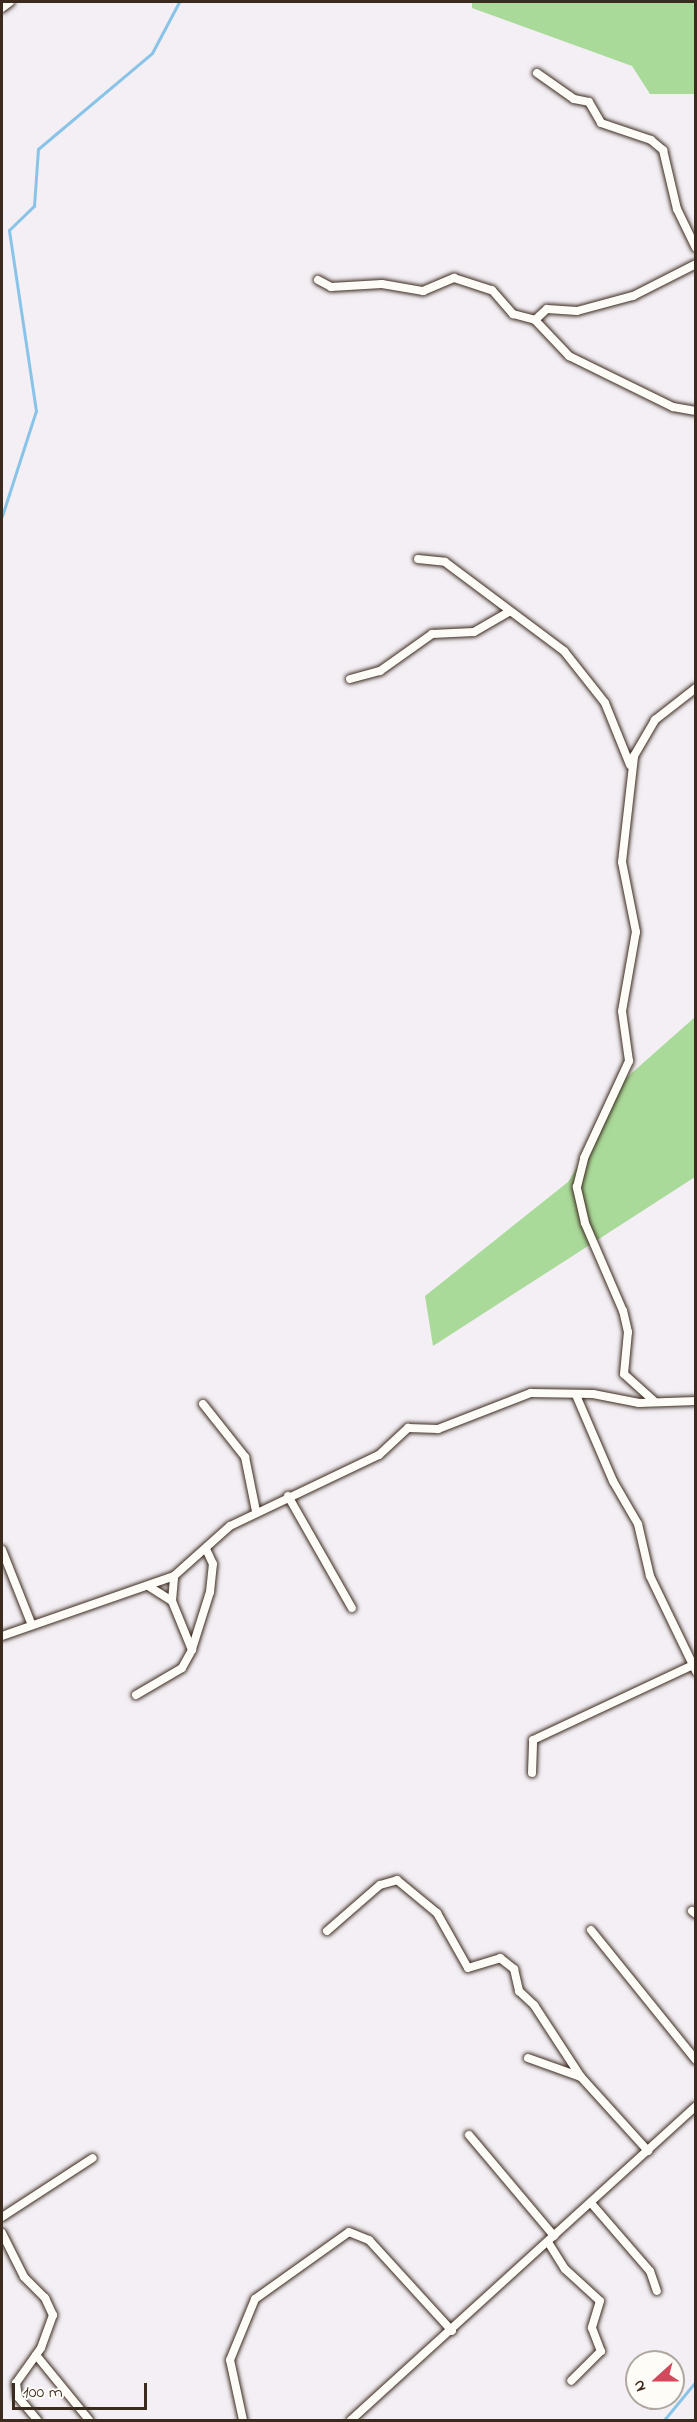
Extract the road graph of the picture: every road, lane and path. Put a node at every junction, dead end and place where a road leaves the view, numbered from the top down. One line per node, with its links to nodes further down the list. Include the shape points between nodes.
1 (10, 2): 2 (street)
2 (2, 8)
3 (537, 73): 4 (street, via 574,99 589,102 601,123 651,140 663,150 677,209)
4 (696, 248)
5 (696, 264): 7 (street, via 633,296 577,312 547,309)
6 (318, 280): 7 (street, via 331,287 382,284 423,291 454,278 492,290 513,314)
7 (535, 320): 8 (street, via 569,356 673,406)
8 (696, 411)
9 (418, 560): 10 (street, via 445,562)
10 (508, 612): 11 (street, via 481,630 432,634 380,671); 13 (street, via 564,651 598,692 629,757)
11 (350, 679)
12 (696, 688): 13 (street, via 645,732)
13 (630, 775): 15 (street, via 622,862 636,932 622,1011 629,1061 581,1164 577,1187 585,1223 623,1311 628,1332 624,1374)
14 (576, 1395): 15 (street); 18 (street, via 525,1394 438,1429 408,1428 379,1455); 29 (street, via 613,1481 638,1524 650,1576)
15 (654, 1401): 16 (street)
16 (696, 1401)
17 (203, 1404): 19 (street, via 245,1457)
18 (288, 1496): 19 (street); 25 (street)
19 (256, 1511): 20 (street)
20 (206, 1549): 22 (street); 28 (street, via 213,1564 210,1593)
21 (2, 1550): 26 (street)
22 (174, 1576): 23 (street); 24 (street)
23 (150, 1587): 24 (street); 26 (street)
24 (172, 1601): 28 (street)
25 (352, 1608)
26 (31, 1623): 27 (street)
27 (2, 1636)
28 (192, 1650): 30 (street, via 182,1668)
29 (694, 1668): 31 (street, via 533,1740)
30 (136, 1695)
31 (532, 1773)
32 (591, 1929): 35 (street)
33 (327, 1931): 36 (street, via 380,1885 397,1880 437,1913 468,1968 500,1958 514,1970 519,1991 534,2005)
34 (528, 2058): 36 (street)
35 (696, 2060)
36 (581, 2077): 39 (street)
37 (696, 2106): 39 (street)
38 (469, 2135): 44 (street)
39 (648, 2151): 41 (street)
40 (93, 2158): 42 (street)
41 (591, 2203): 44 (street); 45 (street, via 650,2271)
42 (2, 2217)
43 (2, 2234): 47 (street, via 24,2277 52,2308 51,2327)
44 (551, 2239): 46 (street); 48 (street, via 565,2269 600,2301 592,2328 601,2351)
45 (657, 2291)
46 (452, 2331): 51 (street, via 369,2240 349,2232 255,2299 230,2360); 52 (street)
47 (36, 2355): 49 (street); 50 (street, via 16,2383 16,2393)
48 (571, 2382)
49 (89, 2420)
50 (37, 2421)
51 (243, 2421)
52 (351, 2421)

